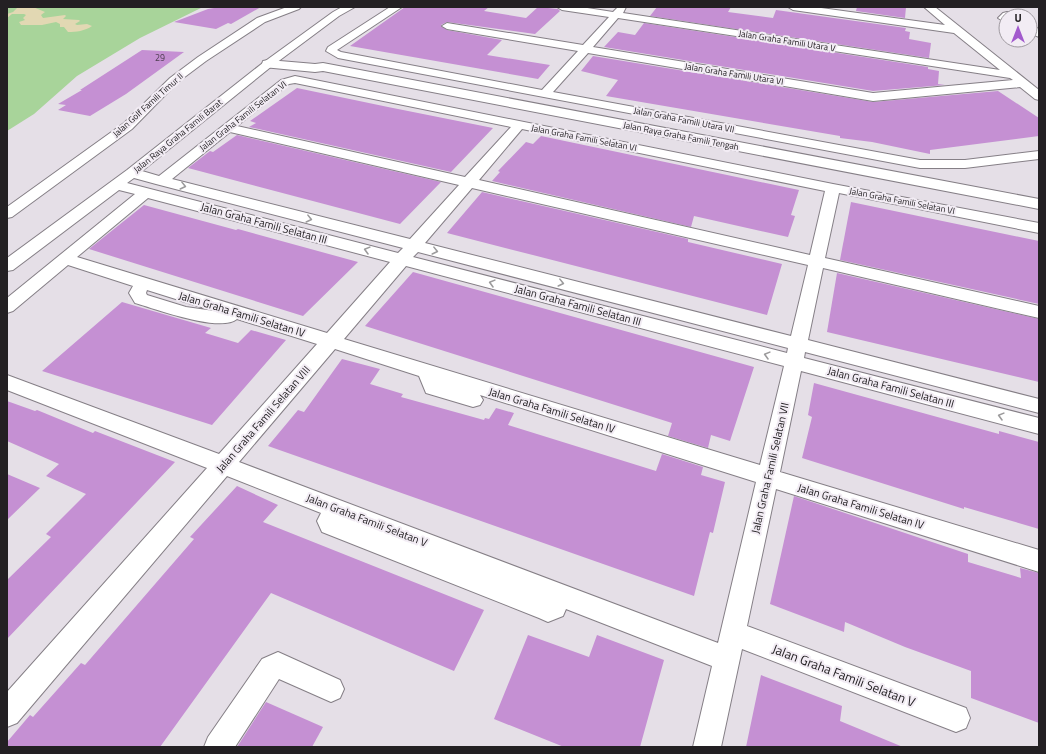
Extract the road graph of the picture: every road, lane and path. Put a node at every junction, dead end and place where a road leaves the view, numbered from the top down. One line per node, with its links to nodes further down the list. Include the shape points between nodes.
1 (296, 7): 28 (street, Jalan Golf Famili Timur II, via 261,20 202,59 174,80 128,126)
2 (350, 7): 11 (street, Jalan Raya Graha Famili Barat, via 336,14)
3 (396, 7): 16 (street, Jalan Graha Famili Utara VII, via 331,51 338,55)
4 (562, 7): 7 (street, Jalan Graha Famili Utara V)
5 (792, 7): 9 (street)
6 (929, 7): 9 (street)
7 (619, 11): 10 (street); 14 (street, Jalan Graha Famili Utara V)
8 (447, 26): 10 (street, Jalan Graha Famili Utara VI)
9 (958, 30): 14 (street)
10 (585, 50): 15 (street, Jalan Graha Famili Utara VI, via 873,97); 16 (street)
11 (283, 53): 12 (street, Jalan Raya Graha Famili Barat); 13 (street, Jalan Raya Graha Famili Tengah, via 315,60 322,63)
12 (268, 64): 13 (street, Jalan Raya Graha Famili Tengah); 21 (street, Jalan Raya Graha Famili Barat)
13 (323, 67): 27 (street, Jalan Raya Graha Famili Tengah)
14 (1012, 74): 15 (street)
15 (1022, 83): 17 (street)
16 (545, 94): 20 (street, Jalan Graha Famili Utara VII, via 920,164 960,165)
17 (1039, 96)
18 (519, 125): 19 (street, Jalan Graha Famili Selatan VI, via 295,79 285,82); 23 (street, Jalan Graha Famili Selatan VIII); 25 (street, Jalan Graha Famili Selatan VI)
19 (228, 128): 22 (street, Jalan Graha Famili Selatan VI); 23 (street)
20 (1039, 155)
21 (132, 173): 22 (street, Jalan Graha Famili Selatan III); 24 (street, Jalan Raya Graha Famili Barat)
22 (162, 181): 30 (street, Jalan Graha Famili Selatan III, one-way to 30)
23 (469, 182): 30 (street, Jalan Graha Famili Selatan VIII); 32 (street)
24 (117, 185): 26 (street, Jalan Graha Famili Selatan III); 33 (street, Jalan Raya Graha Famili Barat)
25 (833, 188): 29 (street, Jalan Graha Famili Selatan VI); 32 (street, Jalan Graha Famili Selatan VII)
26 (146, 192): 30 (street, Jalan Graha Famili Selatan III, one-way to 26); 31 (street)
27 (1039, 204)
28 (7, 214)
29 (1039, 228)
30 (408, 252): 36 (street, Jalan Graha Famili Selatan VIII); 37 (street, Jalan Graha Famili Selatan III)
31 (65, 259): 34 (street); 36 (street, Jalan Graha Famili Selatan IV)
32 (816, 262): 35 (street); 37 (street, Jalan Graha Famili Selatan VII)
33 (7, 266)
34 (7, 307)
35 (1039, 312)
36 (330, 342): 41 (street, Jalan Graha Famili Selatan VIII); 42 (street, Jalan Graha Famili Selatan IV, via 427,372 432,386 441,390 610,441 628,434)
37 (796, 353): 39 (street, Jalan Graha Famili Selatan III); 40 (street, Jalan Graha Famili Selatan III, one-way to 37); 42 (street, Jalan Graha Famili Selatan VII)
38 (7, 382): 41 (street, Jalan Graha Famili Selatan V)
39 (1039, 406)
40 (1039, 426)
41 (223, 465): 45 (street, Jalan Graha Famili Selatan V, via 336,508 328,521 330,525 548,610 554,608 560,594); 47 (street, Jalan Graha Famili Selatan VIII)
42 (768, 477): 43 (street, Jalan Graha Famili Selatan IV); 44 (street, Jalan Graha Famili Selatan VII)
43 (1039, 562)
44 (733, 632): 45 (street, Jalan Graha Famili Selatan VII); 48 (street, Jalan Graha Famili Selatan V)
45 (727, 659): 50 (street, Jalan Graha Famili Selatan VII)
46 (331, 689): 49 (street, via 274,665)
47 (7, 713)
48 (956, 718)
49 (218, 747)
50 (707, 747)

